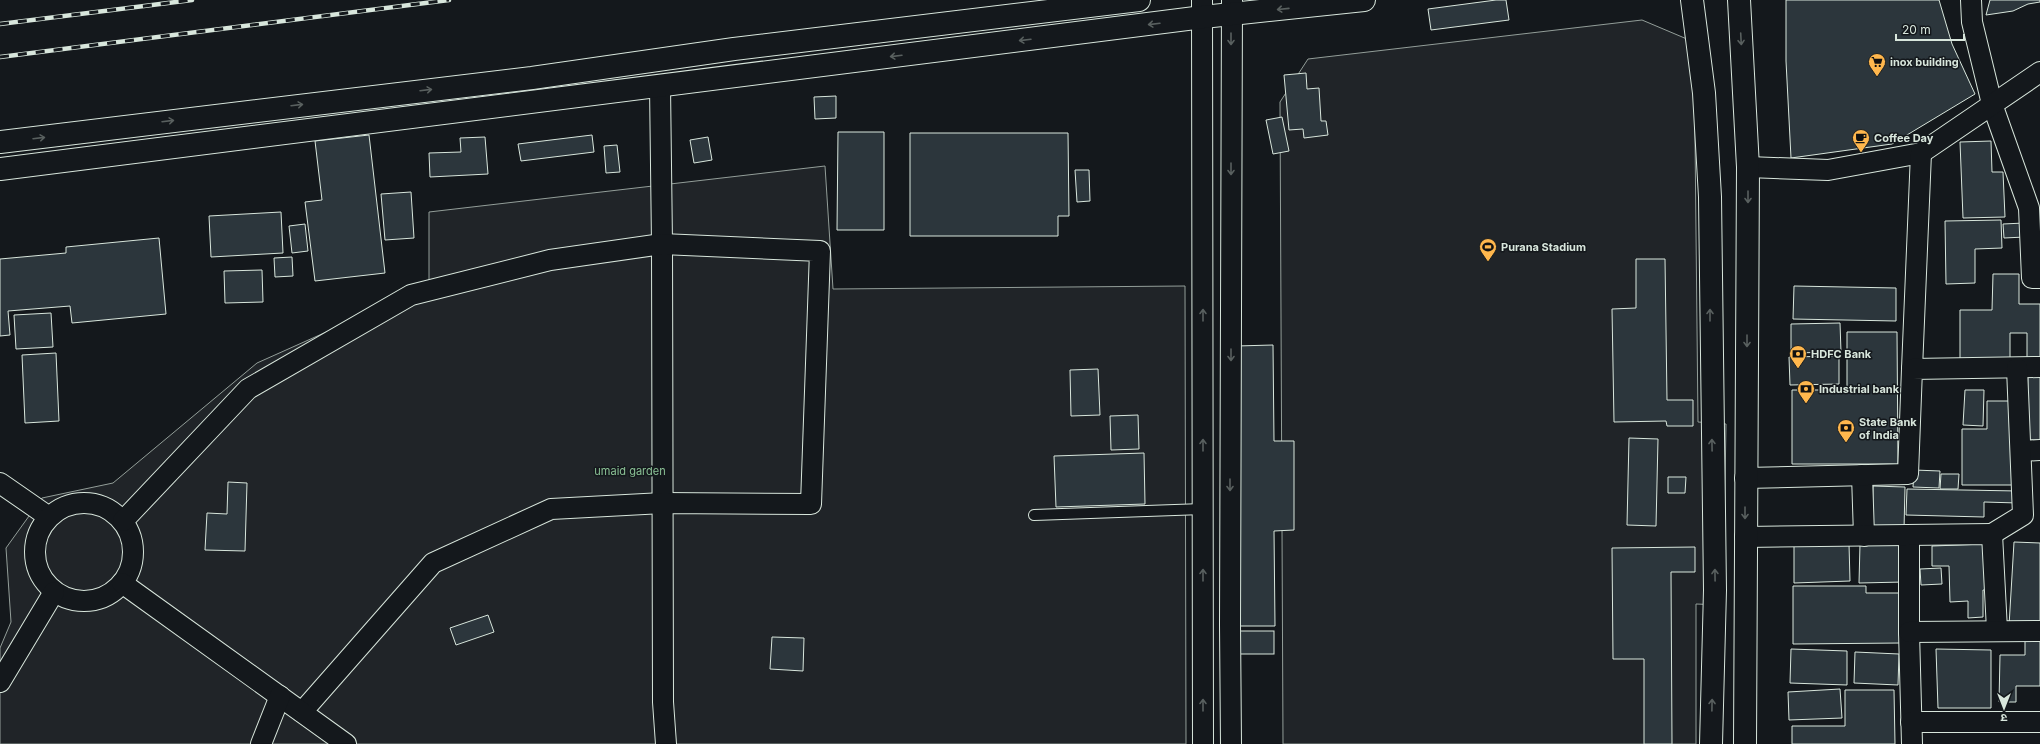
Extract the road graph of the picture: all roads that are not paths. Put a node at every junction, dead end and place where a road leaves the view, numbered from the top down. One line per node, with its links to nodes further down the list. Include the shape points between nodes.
1 (1139, 0): 11 (main road, one-way to 1, via 532,78 734,49)
2 (1364, 0): 6 (main road, one-way to 6)
3 (1692, 0): 48 (main road, one-way to 3, via 1715,590 1710,197 1704,93)
4 (1739, 0): 13 (main road, one-way to 13)
5 (1971, 0): 10 (street, via 1972,22)
6 (1232, 7): 7 (main road); 47 (street, one-way to 47)
7 (1203, 9): 9 (main road, one-way to 9); 25 (street, one-way to 7)
8 (2038, 79): 10 (street)
9 (660, 86): 14 (main road); 15 (street)
10 (1992, 104): 12 (street); 16 (street, via 2029,208 2032,278)
11 (0, 142)
12 (1921, 153): 13 (street, via 1828,170); 19 (street)
13 (1748, 167): 22 (main road, one-way to 22)
14 (0, 169)
15 (662, 244): 24 (street); 24 (street, via 820,251 812,504); 28 (street, via 550,260 411,295 248,389)
16 (2040, 278)
17 (2040, 367): 18 (street)
18 (2017, 368): 19 (street); 20 (street)
19 (1912, 369): 21 (street, via 1908,474)
20 (2031, 451): 29 (street, via 2023,515)
21 (1862, 475): 22 (street); 31 (street)
22 (1745, 478): 32 (main road, one-way to 32)
23 (0, 483): 27 (street)
24 (664, 503): 40 (street, via 551,509 433,563); 45 (street, via 663,702)
25 (1203, 509): 26 (lane); 46 (street, one-way to 25)
26 (1034, 515)
27 (49, 517): 28 (street, via 71,504 92,503 108,509); 34 (street, via 37,535 34,553 42,578)
28 (123, 522): 33 (street, via 131,535 133,553 131,566)
29 (1992, 534): 30 (street); 35 (street)
30 (1909, 535): 31 (street); 37 (street)
31 (1864, 536): 32 (street)
32 (1745, 537): 49 (main road)
33 (122, 583): 34 (street, via 110,594 92,601 75,601); 39 (street)
34 (54, 592): 38 (street)
35 (1997, 630): 36 (street); 37 (street)
36 (2040, 631)
37 (1909, 632): 41 (street)
38 (0, 682)
39 (280, 696): 40 (street); 43 (street)
40 (302, 712): 44 (street)
41 (1911, 722): 42 (street); 50 (street)
42 (2040, 722)
43 (261, 744)
44 (346, 744)
45 (666, 744)
46 (1203, 744)
47 (1231, 744)
48 (1711, 744)
49 (1745, 744)
50 (1912, 744)

